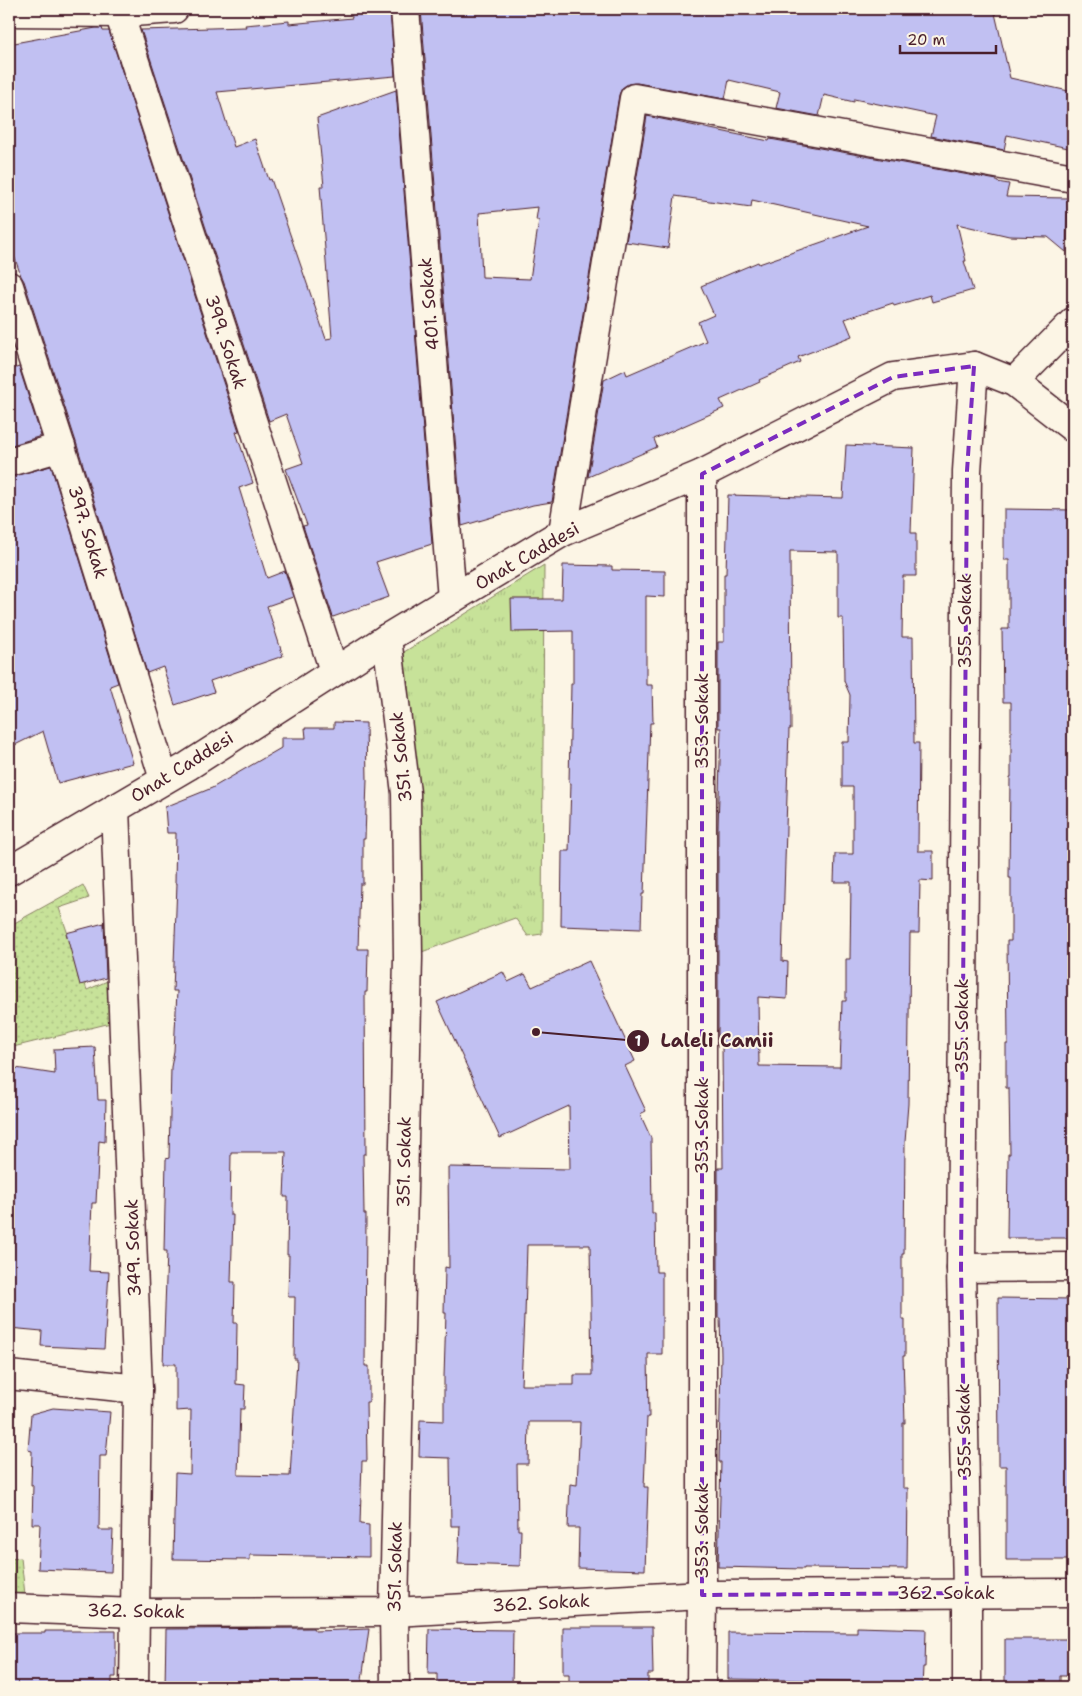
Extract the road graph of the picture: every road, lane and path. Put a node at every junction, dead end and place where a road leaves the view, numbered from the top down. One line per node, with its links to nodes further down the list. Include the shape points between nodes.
1 (174, 9): 5 (street)
2 (405, 9): 16 (street, 401. Sokak)
3 (81, 11): 4 (street); 5 (street)
4 (9, 12)
5 (119, 13): 18 (street, 399. Sokak)
6 (1073, 178): 15 (street, via 634,98)
7 (9, 286): 12 (street, 397. Sokak)
8 (1073, 322): 10 (street)
9 (974, 366): 10 (street, Onat Caddesi); 14 (street, Onat Caddesi, via 893,377); 23 (street, 355. Sokak, via 966,471)
10 (1014, 382): 11 (street, Onat Caddesi)
11 (1073, 428)
12 (61, 447): 13 (street); 19 (street, 397. Sokak)
13 (9, 462)
14 (702, 474): 15 (street, Onat Caddesi); 28 (street, 353. Sokak)
15 (563, 532): 16 (street, Onat Caddesi)
16 (452, 599): 17 (street, Onat Caddesi)
17 (387, 638): 18 (street, Onat Caddesi); 30 (street, 351. Sokak, via 406,793 408,957)
18 (334, 671): 19 (street, Onat Caddesi)
19 (164, 779): 20 (street, Onat Caddesi)
20 (115, 808): 21 (street, Onat Caddesi); 25 (street, 349. Sokak)
21 (9, 871)
22 (1073, 1267): 23 (street)
23 (961, 1268): 26 (street, 355. Sokak)
24 (9, 1375): 25 (street)
25 (138, 1389): 31 (street, 349. Sokak)
26 (967, 1593): 27 (street, 362. Sokak); 28 (street, 362. Sokak); 35 (street, 355. Sokak)
27 (1073, 1593)
28 (702, 1594): 30 (street, 362. Sokak); 34 (street, 353. Sokak)
29 (9, 1608): 31 (street, 362. Sokak)
30 (394, 1612): 31 (street, 362. Sokak); 33 (street, 351. Sokak)
31 (136, 1613): 32 (street, 349. Sokak)
32 (134, 1687)
33 (395, 1687)
34 (701, 1687)
35 (967, 1687)

